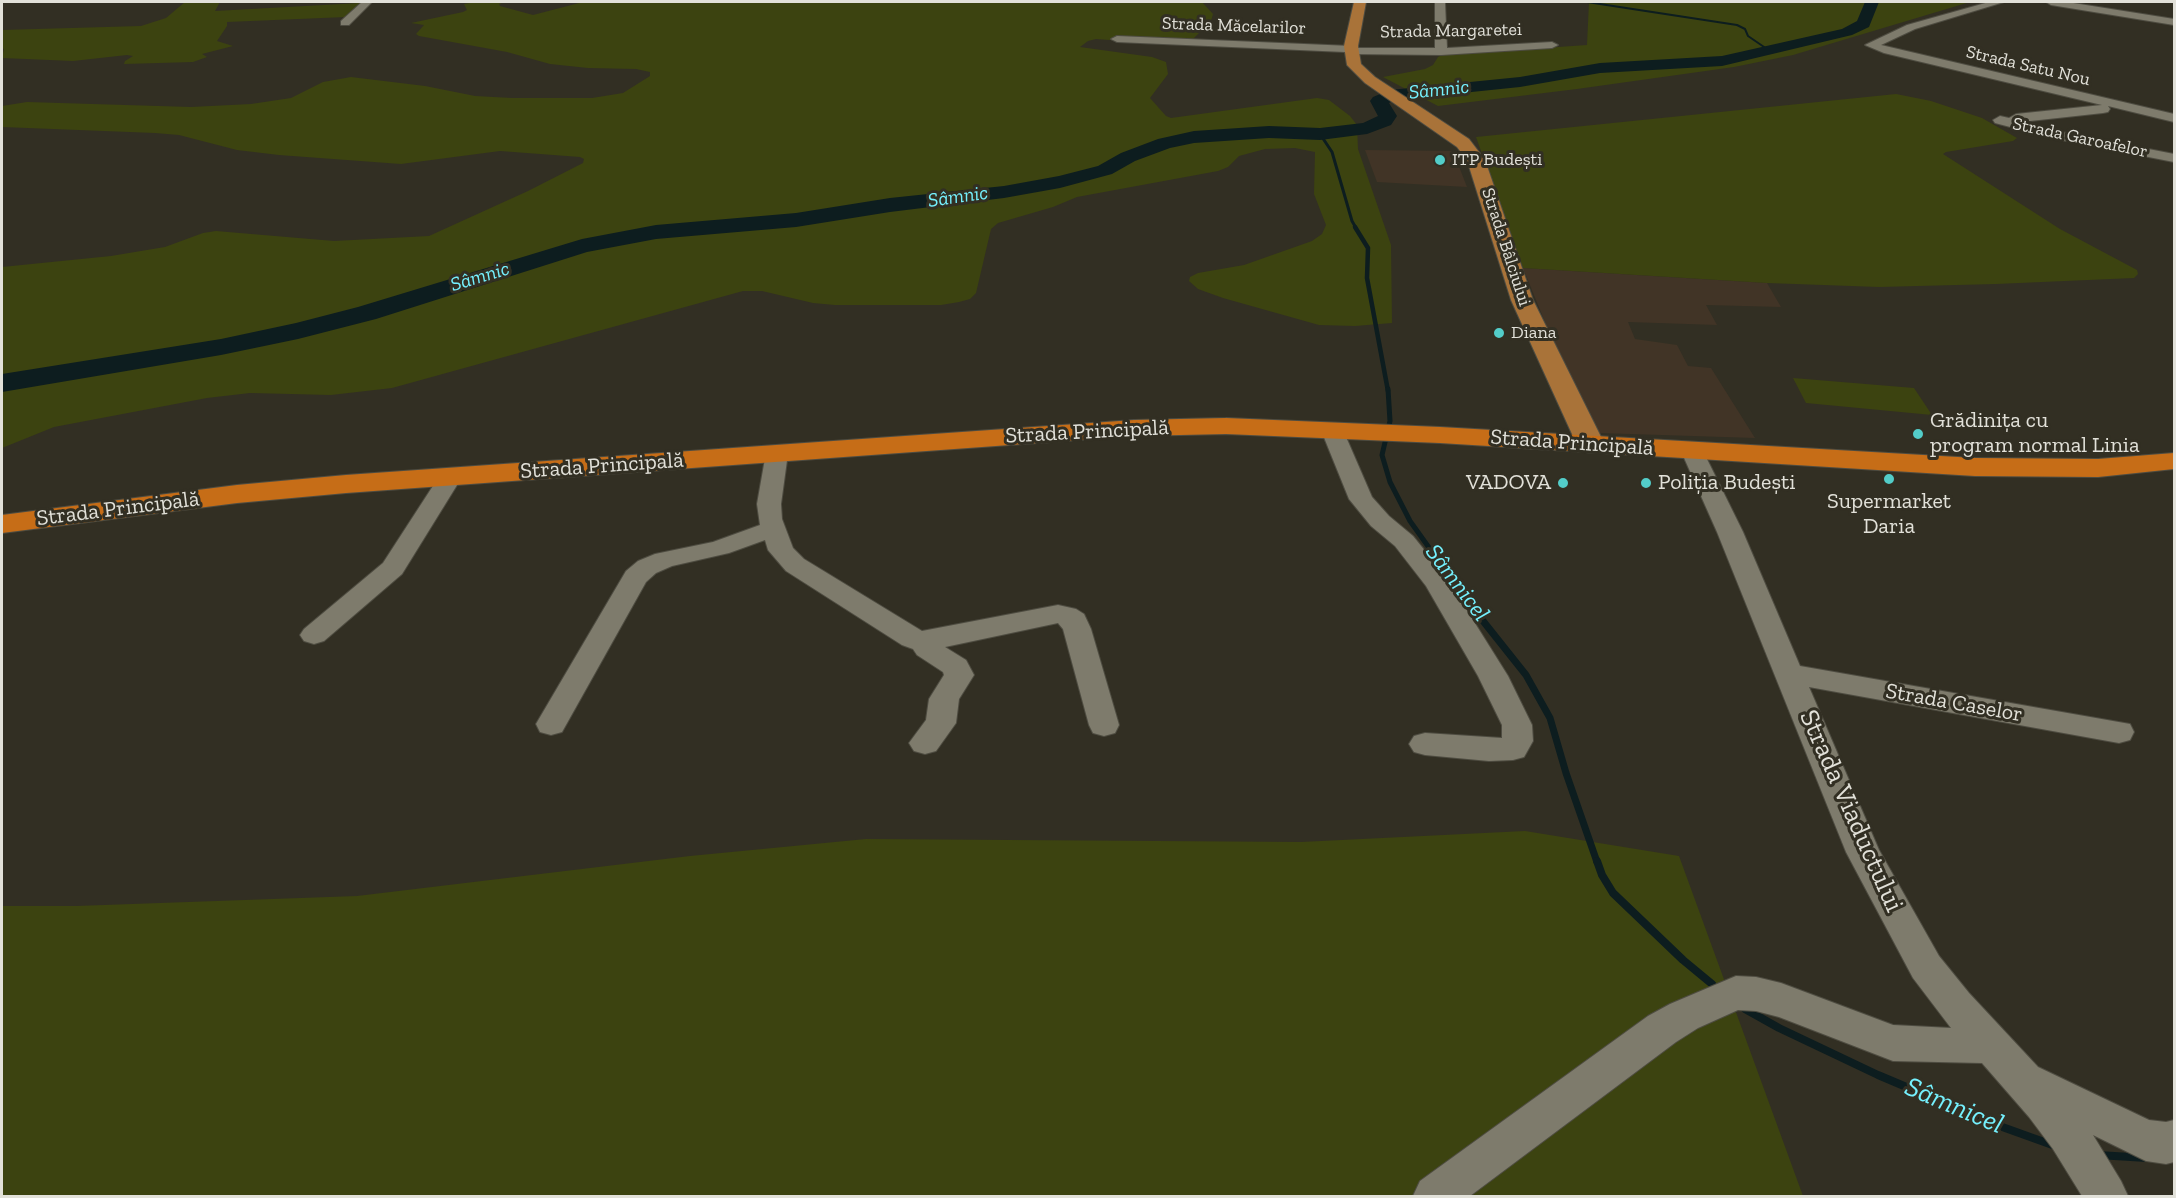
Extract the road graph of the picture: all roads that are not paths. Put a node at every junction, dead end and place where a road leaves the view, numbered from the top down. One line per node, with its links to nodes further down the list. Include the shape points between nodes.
1 (367, 2): 7 (street)
2 (1360, 2): 11 (main road)
3 (1440, 2): 12 (street)
4 (1999, 2): 13 (street, Strada Satu Nou, via 1911,27 1873,46)
5 (2051, 2): 6 (street)
6 (2175, 22)
7 (345, 23)
8 (1117, 39): 11 (street, Strada Măcelarilor)
9 (1552, 45): 12 (street, Strada Margaretei)
10 (1158, 46): 11 (street)
11 (1351, 51): 12 (street, Strada Margaretei); 17 (main road, Strada Bâlciului, via 1359,70 1463,143 1476,160 1530,319)
12 (1441, 52)
13 (2121, 106): 14 (street, Strada Satu Nou); 15 (street, Strada Garoafelor, via 2000,120)
14 (2175, 118)
15 (2175, 158)
16 (1332, 430): 17 (highway, Strada Principală); 19 (highway, Strada Principală, via 1134,428); 31 (street, via 1362,499 1404,541 1437,583 1493,676 1517,725 1518,741 1513,749)
17 (1591, 445): 18 (highway, Strada Principală)
18 (1692, 451): 20 (highway, Strada Principală, via 2038,469); 26 (street, Strada Viaductului)
19 (777, 453): 21 (highway, Strada Principală); 23 (street, via 769,504)
20 (2175, 460)
21 (450, 477): 22 (highway, Strada Principală, via 237,494); 24 (street, via 393,568)
22 (2, 524)
23 (772, 529): 25 (street, via 781,550 795,565); 27 (street, via 720,548 664,560 635,577)
24 (314, 635)
25 (923, 642): 28 (street, via 1066,615 1074,620); 30 (street, via 956,667 959,675 944,699 941,723)
26 (1790, 674): 29 (street, Strada Caselor); 32 (street, Strada Viaductului, via 1863,852 1890,903 1926,966)
27 (551, 724)
28 (1104, 725)
29 (2119, 732)
30 (925, 743)
31 (1425, 744)
32 (1991, 1045): 33 (street, Strada Viaductului); 36 (street, via 1893,1043 1781,1000 1736,993 1662,1029)
33 (2020, 1077): 34 (street, via 2146,1140); 35 (street, Strada Viaductului, via 2068,1134)
34 (2175, 1141)
35 (2101, 1188)
36 (1435, 1197)

